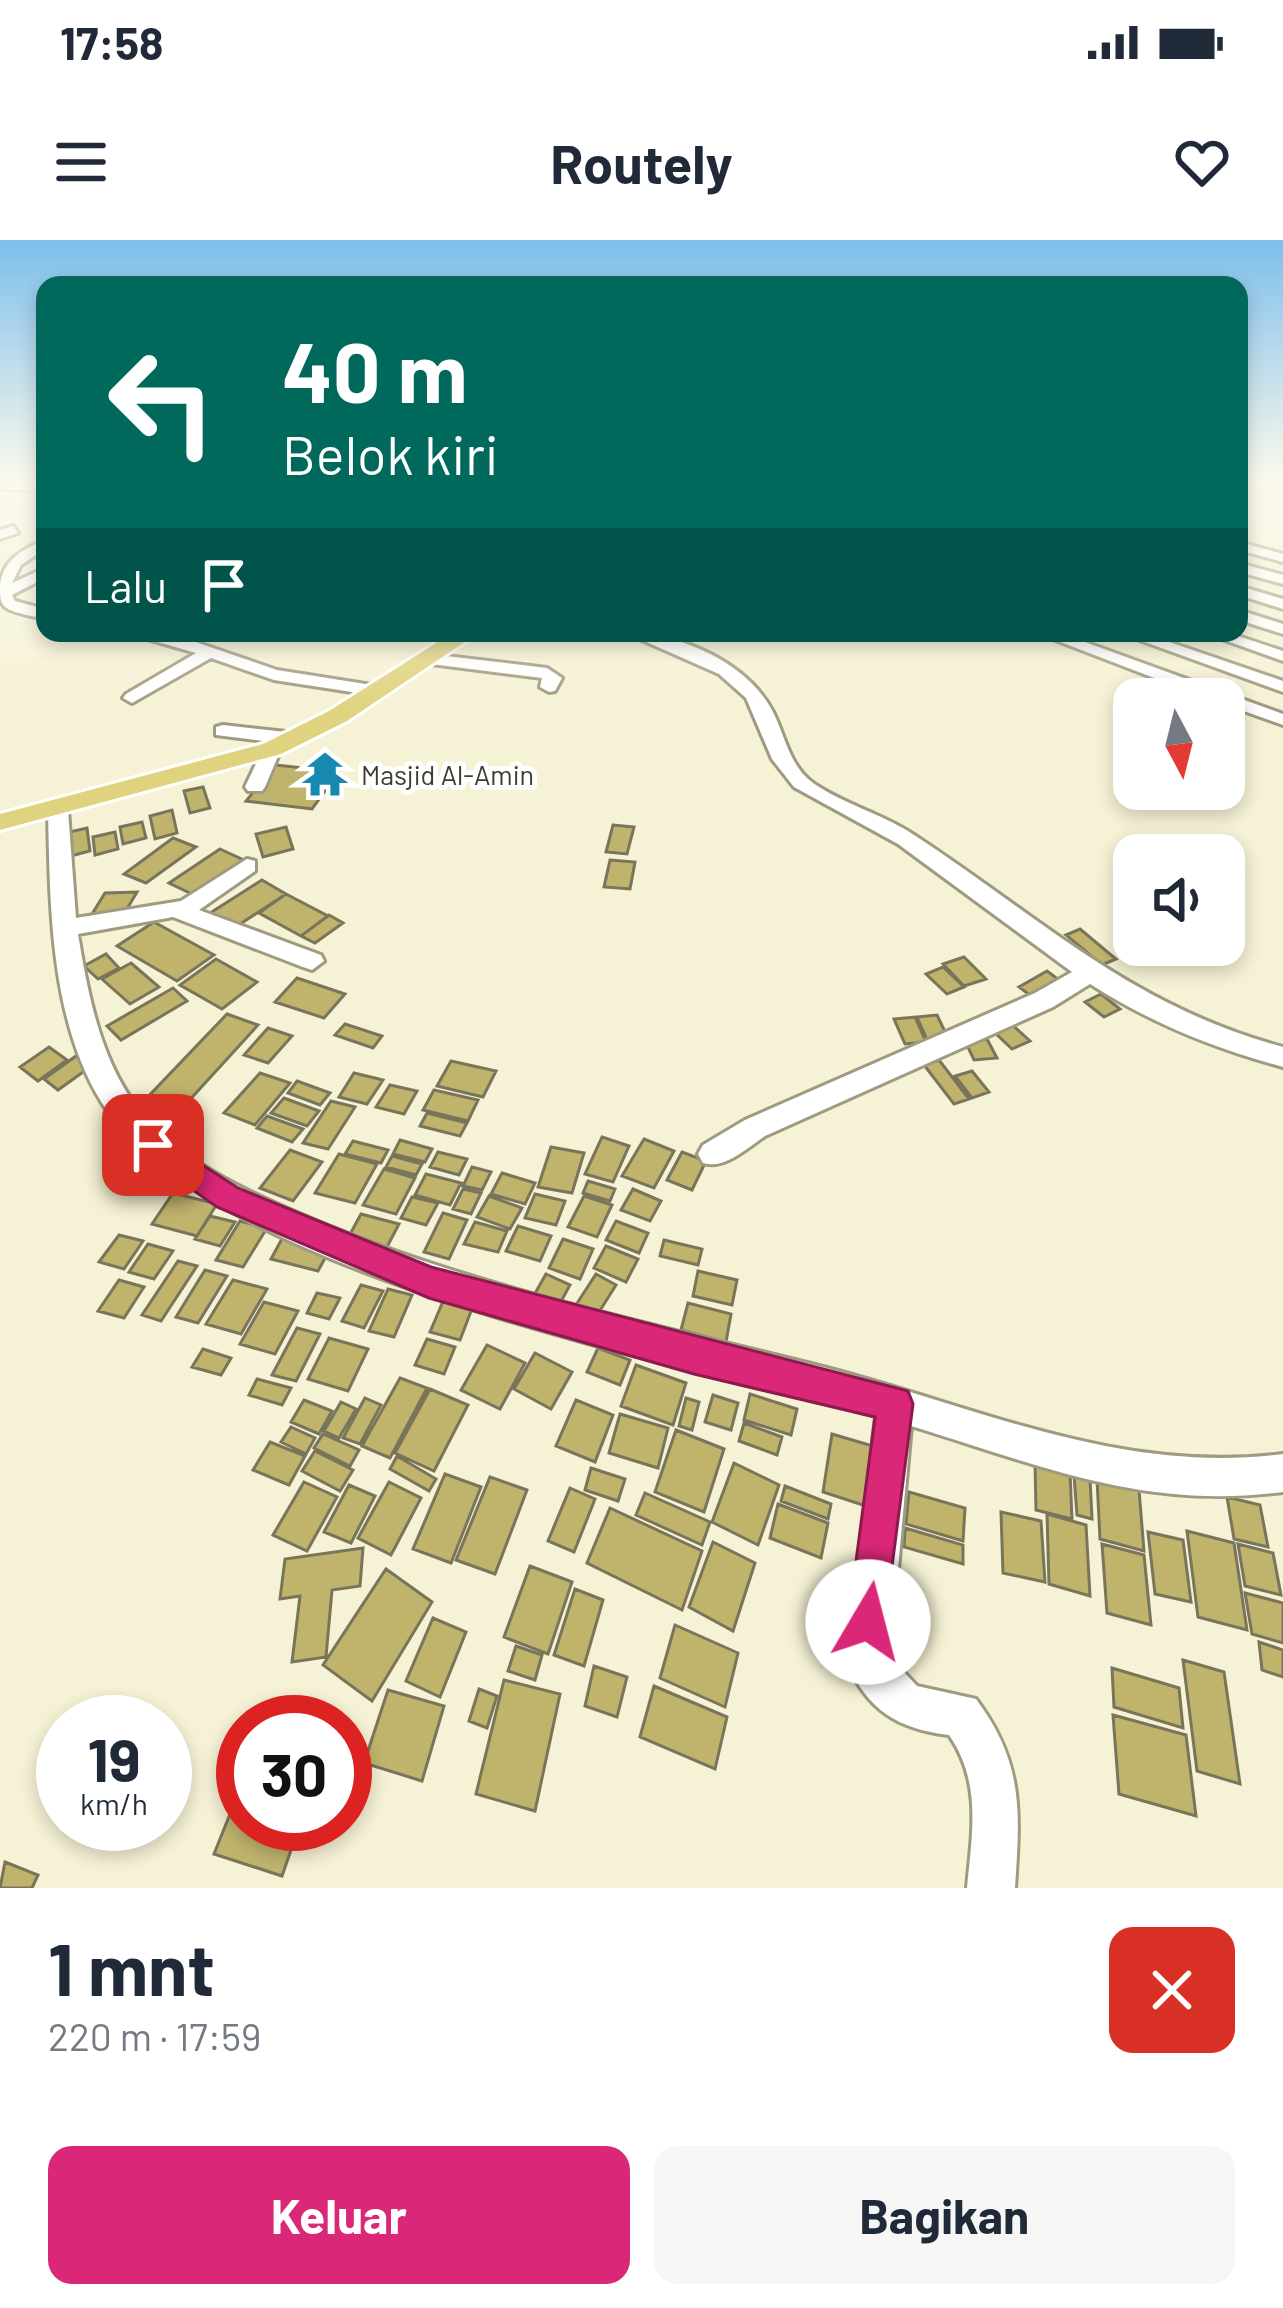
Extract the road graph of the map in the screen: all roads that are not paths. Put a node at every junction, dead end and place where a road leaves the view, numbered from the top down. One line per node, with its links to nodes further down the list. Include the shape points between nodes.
1 (8, 557): 5 (street)
2 (1248, 570): 4 (street)
3 (36, 576): 5 (street)
4 (1283, 580)
5 (3, 593): 8 (street, via 10,604)
6 (1248, 593): 7 (street)
7 (1283, 604)
8 (36, 611)
9 (1248, 618): 10 (street)
10 (1283, 629)
11 (174, 642): 17 (street)
12 (454, 642): 19 (main road)
13 (655, 642): 34 (street, via 733,675 760,704 781,759 802,783 906,838)
14 (1070, 642): 24 (street)
15 (1154, 642): 21 (street)
16 (1240, 642): 18 (street)
17 (210, 652): 22 (street, via 274,675); 23 (street)
18 (1283, 656)
19 (429, 659): 20 (street, via 547,673 554,678); 22 (main road)
20 (549, 687)
21 (1283, 687)
22 (378, 691): 26 (main road)
23 (131, 698)
24 (1283, 720)
25 (223, 730): 26 (street)
26 (283, 744): 27 (street); 28 (main road)
27 (255, 787)
28 (58, 810): 29 (main road); 32 (street)
29 (0, 822)
30 (247, 866): 31 (street)
31 (177, 910): 32 (street); 33 (street)
32 (67, 928): 37 (street, via 91,1050 110,1095 153,1145 227,1198 429,1282)
33 (312, 961)
34 (1088, 974): 35 (street, via 1161,1017); 36 (street)
35 (1283, 1057)
36 (713, 1154)
37 (895, 1404): 38 (street, via 1112,1473); 39 (street, via 868,1662 905,1708 961,1714 984,1742 998,1789)
38 (1283, 1473)
39 (992, 1888)

